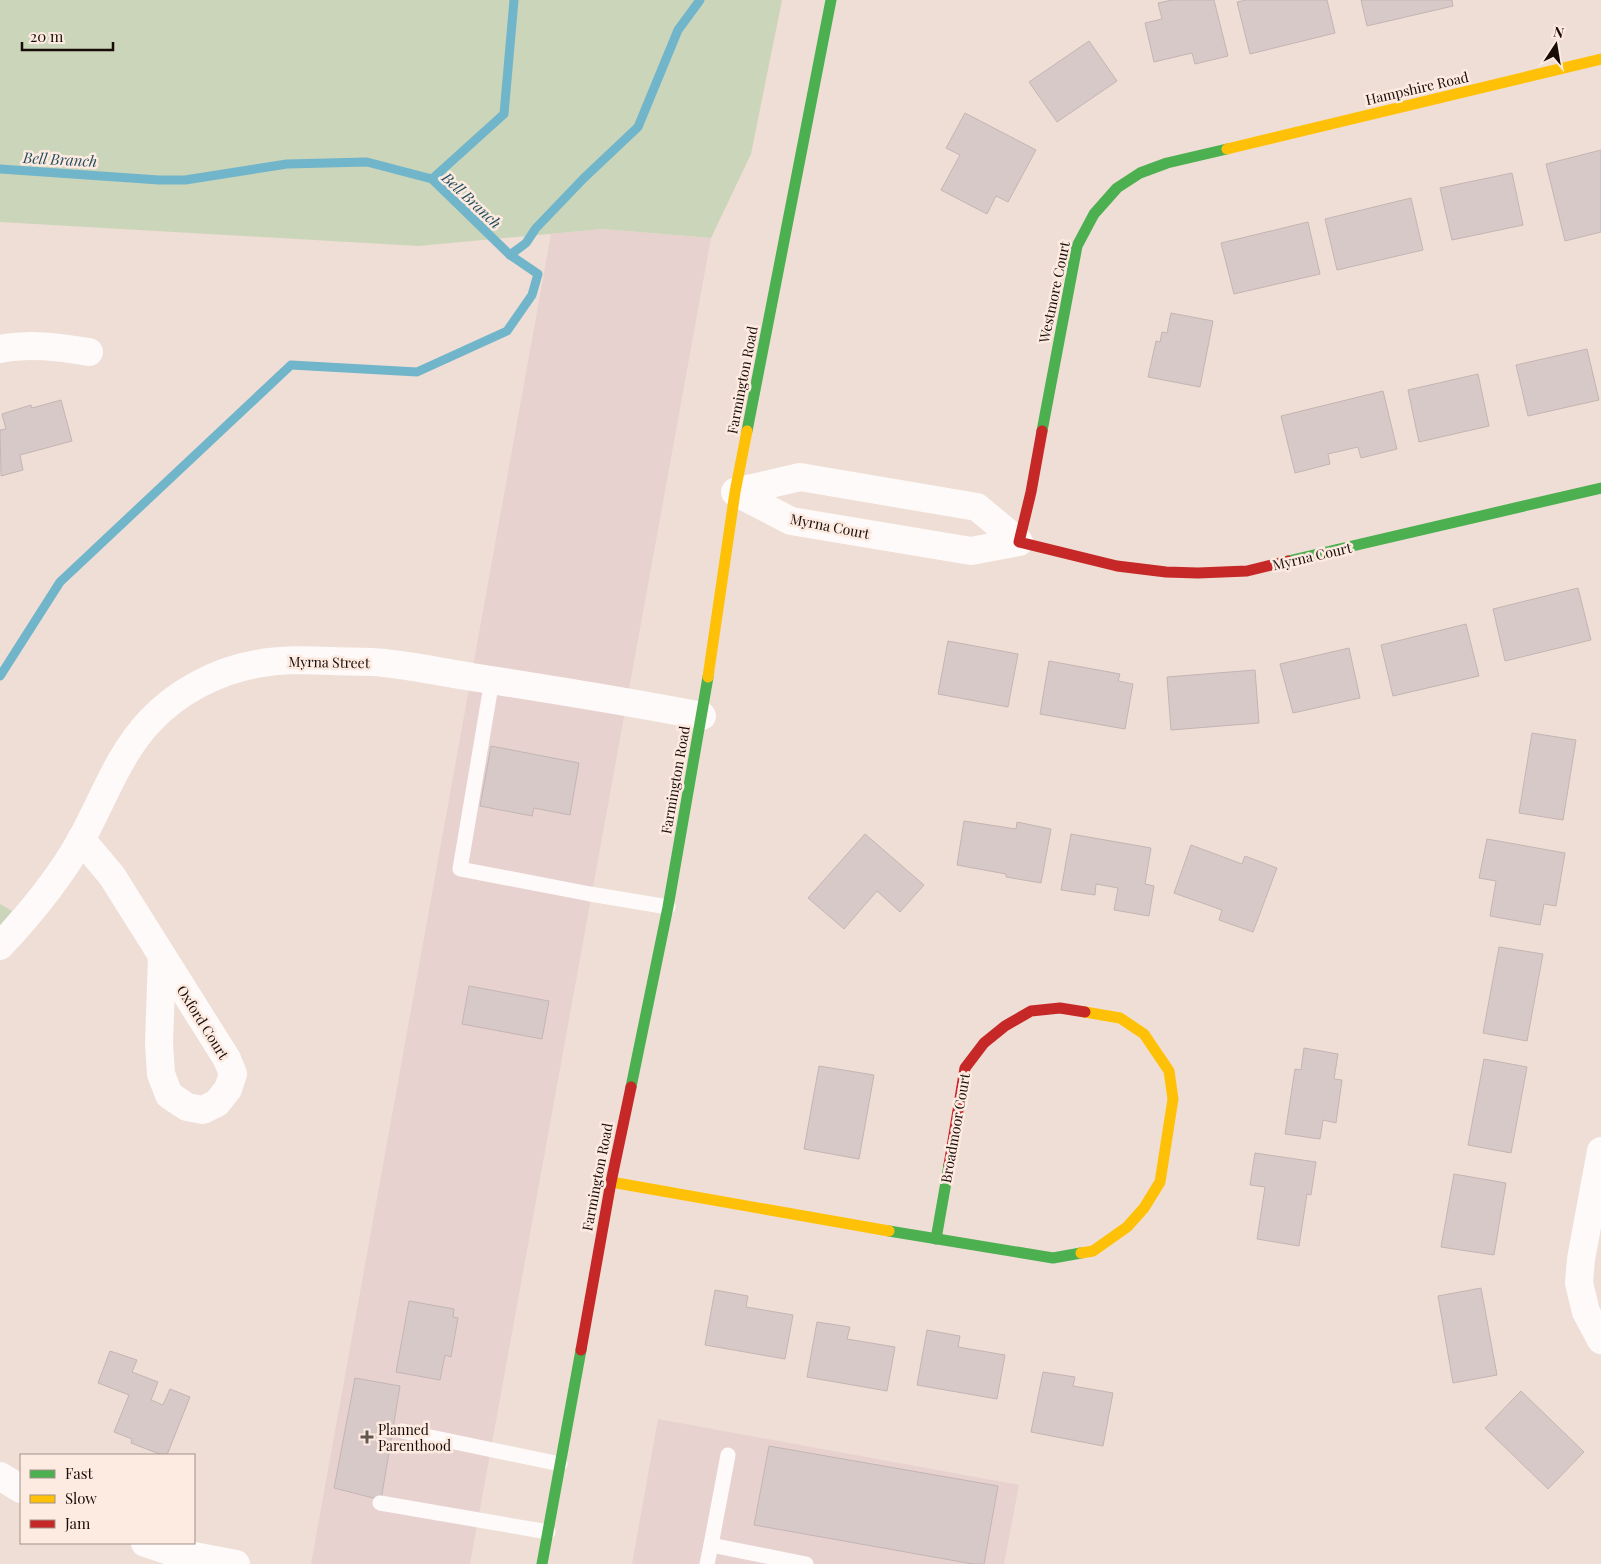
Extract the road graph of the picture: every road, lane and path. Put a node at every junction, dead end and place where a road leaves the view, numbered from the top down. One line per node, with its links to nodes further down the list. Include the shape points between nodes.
1 (831, 0): 7 (street, Farmington Road)
2 (1601, 59): 3 (street, Hampshire Road)
3 (1240, 146): 8 (street, Westmore Court, via 1167,163 1135,175 1099,205 1088,222 1077,246)
4 (0, 349): 5 (street, via 34,346)
5 (88, 352)
6 (1601, 488): 8 (street, Myrna Court, via 1248,571 1170,572 1127,567)
7 (735, 492): 8 (street, Myrna Court, via 791,521 971,551); 8 (street, Myrna Court, via 800,476 977,507); 10 (street, Farmington Road)
8 (1019, 542)
9 (492, 680): 10 (street, Myrna Street); 11 (street, Myrna Street, via 384,663 299,659 256,664 223,673 171,702 134,738 120,759); 12 (lane, via 460,869)
10 (702, 716): 12 (street, Farmington Road)
11 (82, 839): 13 (street, Myrna Street, via 35,907); 14 (street, Oxford Court, via 112,876)
12 (668, 907): 16 (street, Farmington Road)
13 (0, 946)
14 (162, 956): 14 (street, Oxford Court, via 161,1074 169,1095 187,1107 203,1110 218,1103 233,1074 227,1059)
15 (1601, 1151): 18 (street, via 1581,1259 1580,1283 1586,1312)
16 (611, 1182): 17 (street, Broadmoor Court); 21 (street, Farmington Road)
17 (936, 1239): 17 (street, Broadmoor Court, via 1053,1258 1093,1251 1127,1227 1160,1182 1173,1100 1169,1071 1144,1034 1120,1018 1060,1008 1031,1011 984,1042 966,1068)
18 (1597, 1334)
19 (402, 1431): 21 (lane)
20 (728, 1455): 25 (lane)
21 (560, 1464): 23 (street, Farmington Road)
22 (380, 1503): 23 (lane)
23 (548, 1532): 27 (street, Farmington Road)
24 (148, 1544): 26 (street)
25 (711, 1545): 28 (lane); 29 (lane)
26 (236, 1564)
27 (542, 1564)
28 (707, 1564)
29 (806, 1564)

